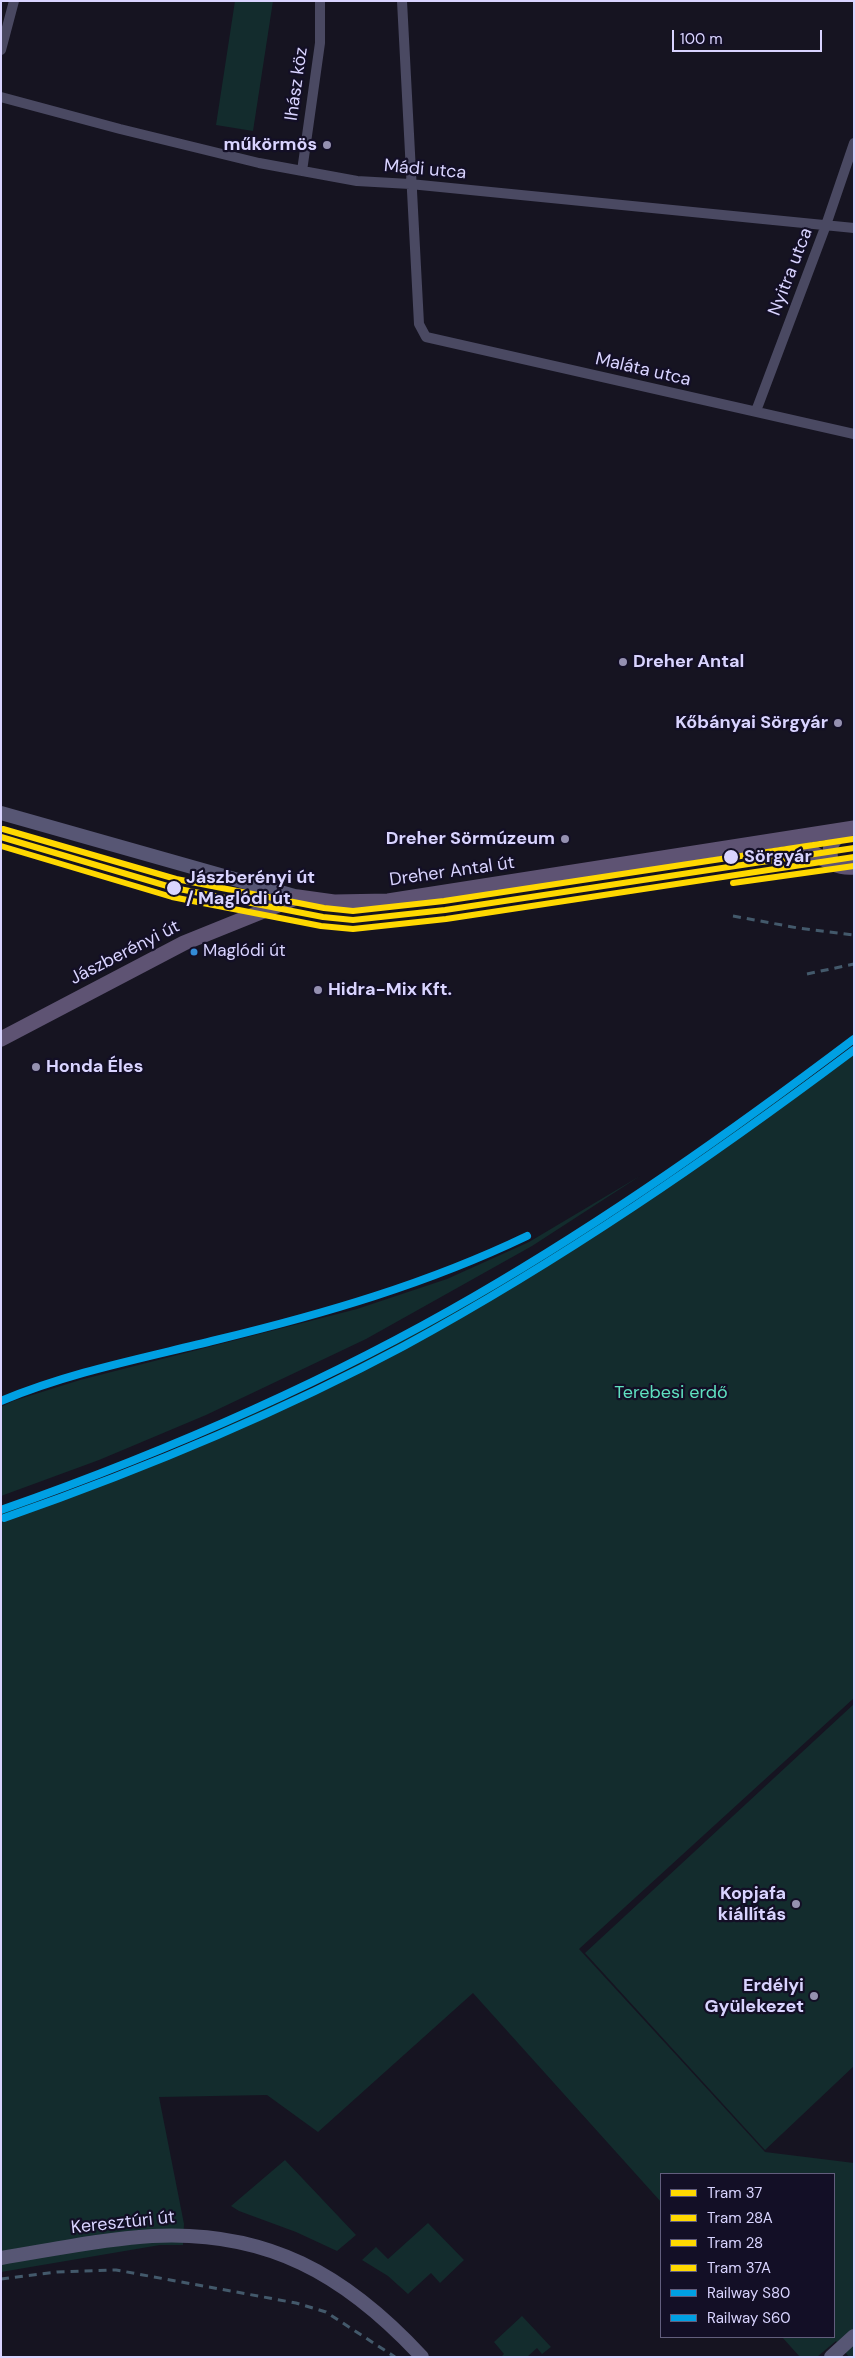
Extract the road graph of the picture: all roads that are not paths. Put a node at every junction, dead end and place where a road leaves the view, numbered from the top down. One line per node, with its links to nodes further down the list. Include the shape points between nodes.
1 (14, 1): 4 (street)
2 (320, 1): 7 (street, Ihász köz, via 320,44)
3 (402, 1): 8 (street)
4 (1, 50)
5 (1, 96): 7 (street, Mádi utca, via 202,150)
6 (854, 143): 9 (street, Nyitra utca)
7 (302, 171): 8 (street, Mádi utca, via 357,182)
8 (410, 184): 9 (street, Mádi utca); 11 (street, Maláta utca, via 419,324 426,337)
9 (826, 225): 10 (street, Mádi utca); 11 (street, Nyitra utca)
10 (854, 228)
11 (756, 411): 12 (street, Maláta utca)
12 (854, 434)
13 (1, 813): 18 (main road)
14 (852, 829): 15 (main road, Dreher Antal út); 16 (main road, via 836,836 831,843 828,850)
15 (788, 839): 16 (main road); 18 (main road, Dreher Antal út, via 388,901 334,902)
16 (832, 864): 17 (main road)
17 (854, 867)
18 (298, 897): 19 (main road, Jászberényi út, via 184,943)
19 (1, 1039)
20 (1, 2258): 22 (main road, Keresztúri út, via 150,2236 215,2237 248,2243 285,2256 338,2283 379,2313)
21 (854, 2336): 23 (main road)
22 (422, 2357)
23 (831, 2357)

